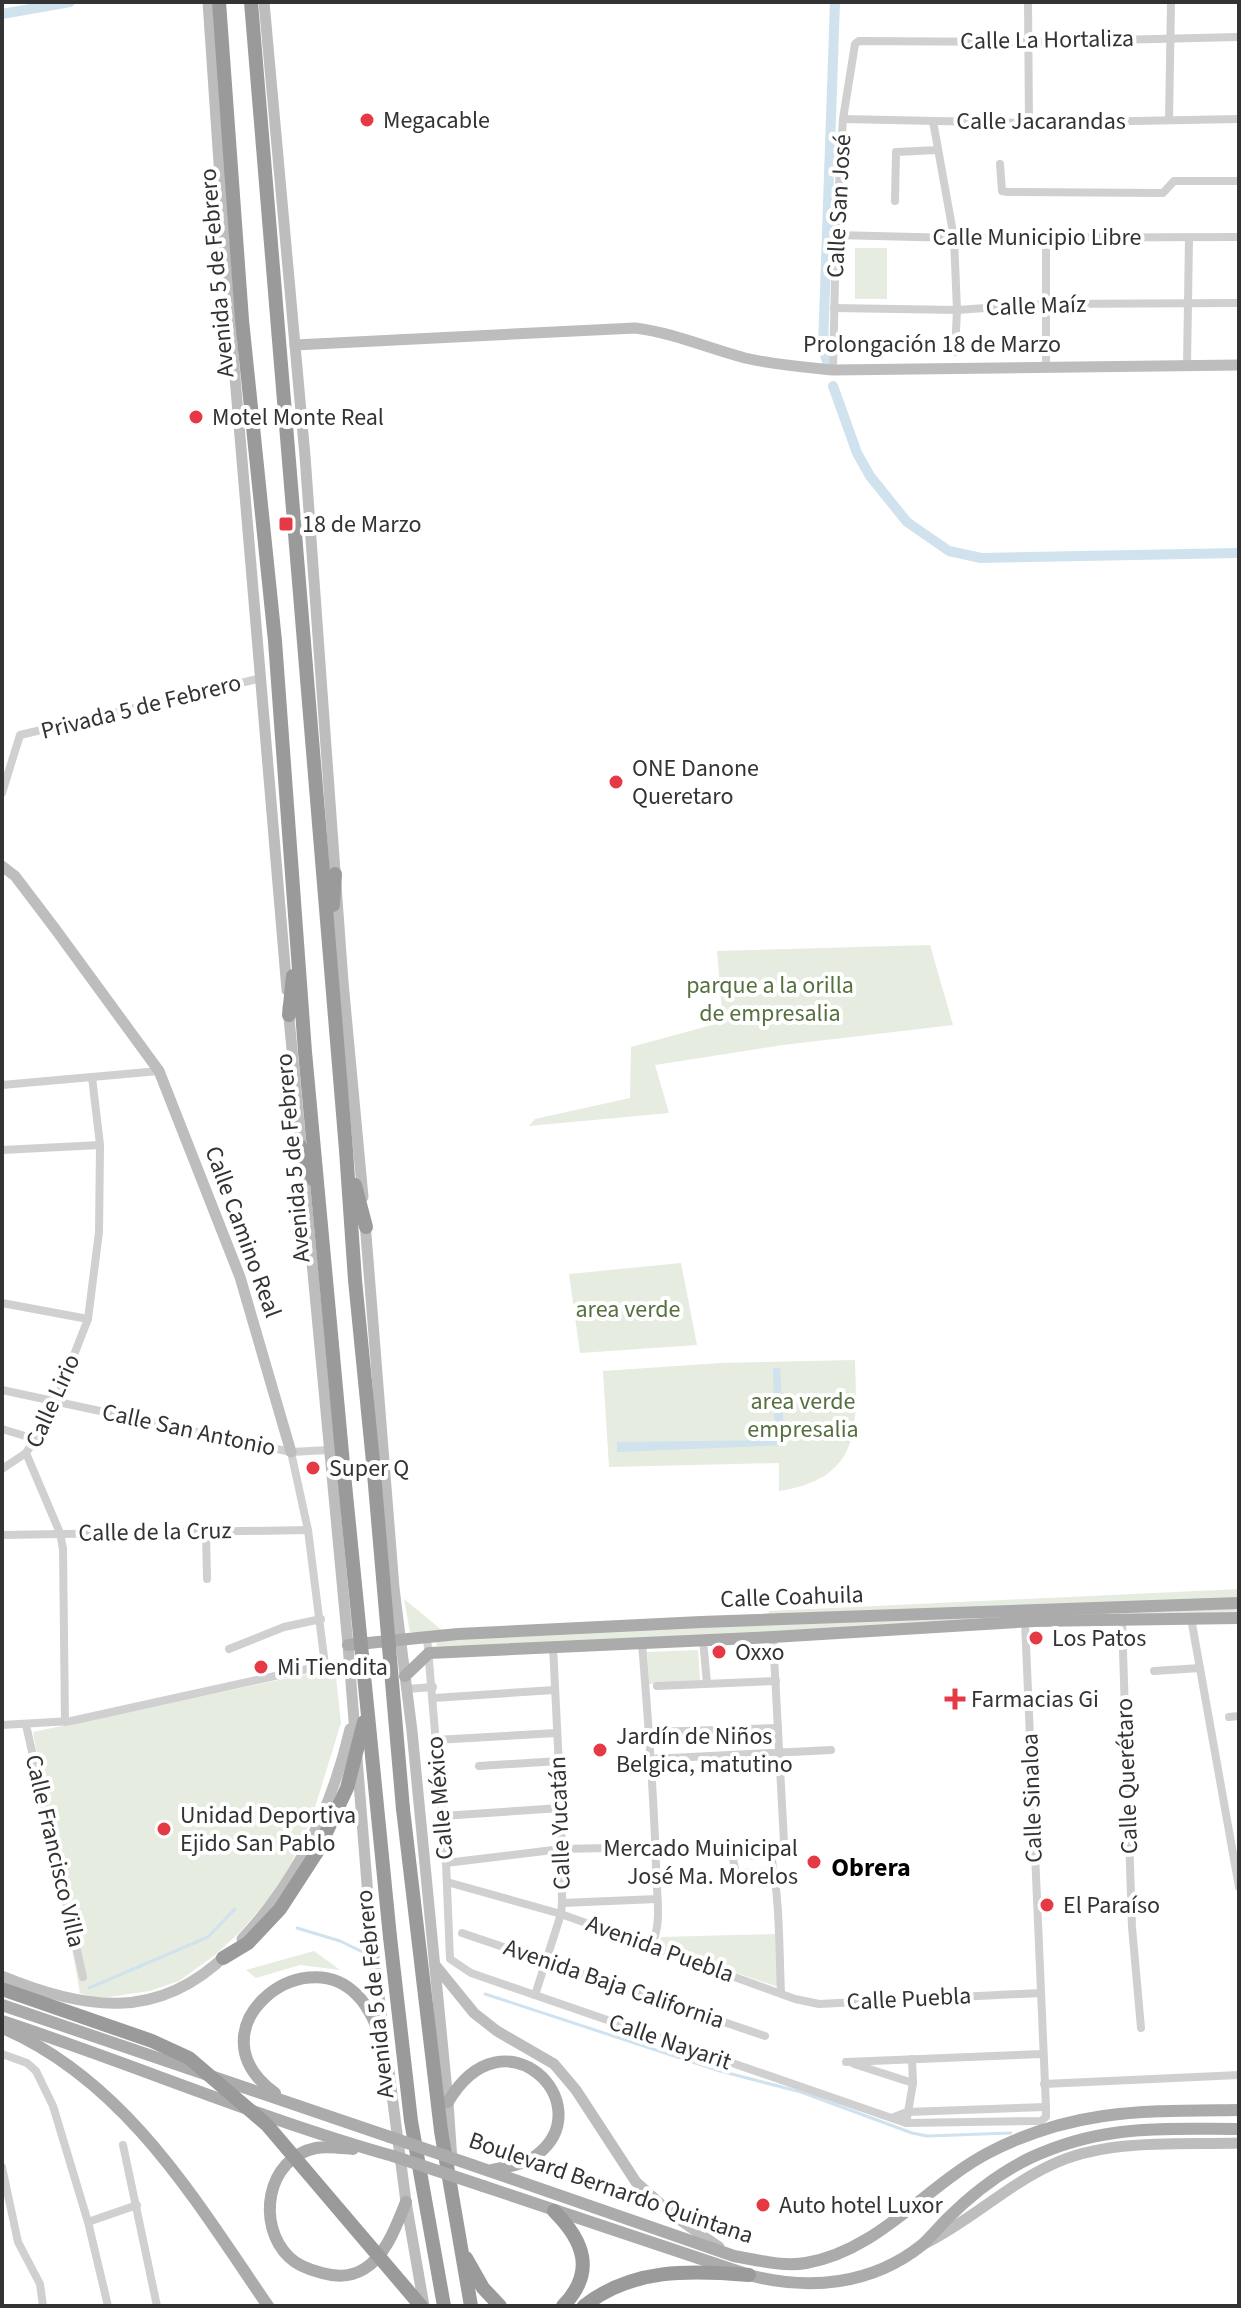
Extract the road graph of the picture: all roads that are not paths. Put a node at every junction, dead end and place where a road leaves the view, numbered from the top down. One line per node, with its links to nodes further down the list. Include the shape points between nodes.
1 (208, 2): 36 (main road, Avenida 5 de Febrero)
2 (219, 2): 40 (highway, Avenida 5 de Febrero)
3 (251, 2): 41 (highway, Avenida 5 de Febrero)
4 (264, 2): 30 (main road, Avenida 5 de Febrero)
5 (1028, 2): 9 (street)
6 (1171, 2): 7 (street)
7 (1172, 37): 8 (street, Calle La Hortaliza); 9 (street, Calle La Hortaliza); 13 (street)
8 (1239, 37)
9 (1030, 42): 10 (street, Calle La Hortaliza); 15 (street)
10 (855, 44): 11 (street, Calle San José)
11 (843, 119): 14 (street, Calle Jacarandas); 20 (street, Calle San José)
12 (1239, 119): 13 (street, Calle Jacarandas)
13 (1169, 120): 15 (street, Calle Jacarandas)
14 (933, 121): 15 (street, Calle Jacarandas); 16 (street)
15 (1029, 123)
16 (938, 150): 19 (street, via 896,152); 23 (street)
17 (1000, 164): 18 (street, via 1000,187 1008,192 1163,193 1174,181)
18 (1239, 181)
19 (895, 201)
20 (836, 235): 23 (street, Calle Municipio Libre); 28 (street, Calle San José)
21 (1046, 237): 23 (street, Calle Municipio Libre); 24 (street, Calle Municipio Libre); 26 (street)
22 (1239, 237): 24 (street, Calle Municipio Libre)
23 (954, 238): 29 (street)
24 (1189, 238): 27 (street)
25 (1239, 303): 27 (street, Calle Maíz)
26 (1045, 304): 27 (street, Calle Maíz); 29 (street, Calle Maíz); 33 (street)
27 (1188, 304): 34 (street)
28 (834, 308): 29 (street, Calle Maíz); 35 (street, Calle San José)
29 (957, 310): 31 (street)
30 (295, 345): 35 (main road, Prolongación 18 de Marzo, via 635,328 680,336 745,358); 39 (main road, Avenida 5 de Febrero)
31 (955, 352)
32 (1239, 365): 34 (main road, Prolongación 18 de Marzo)
33 (1046, 366): 34 (main road, Prolongación 18 de Marzo); 35 (main road, Prolongación 18 de Marzo)
34 (1187, 366)
35 (833, 370)
36 (262, 678): 37 (street, Privada 5 de Febrero, via 20,735); 42 (main road, Avenida 5 de Febrero)
37 (2, 793)
38 (2, 866): 43 (main road, Calle Camino Real, via 15,876)
39 (335, 874): 41 (highway); 51 (main road, Avenida 5 de Febrero)
40 (297, 935): 42 (highway); 50 (highway, Avenida 5 de Febrero)
41 (330, 953): 49 (highway, Avenida 5 de Febrero)
42 (289, 1015): 47 (main road, Avenida 5 de Febrero)
43 (159, 1071): 44 (street); 59 (main road, Calle Camino Real, via 240,1277)
44 (92, 1077): 45 (street); 46 (street, Calle Lirio)
45 (2, 1085)
46 (100, 1145): 48 (street); 53 (street, Calle Lirio, via 99,1232)
47 (300, 1146): 50 (highway); 58 (main road, Avenida 5 de Febrero)
48 (2, 1150)
49 (346, 1150): 51 (highway); 158 (highway, Avenida 5 de Febrero, bridge, via 403,1809)
50 (319, 1193): 91 (highway, Avenida 5 de Febrero, bridge)
51 (366, 1227): 75 (main road, Avenida 5 de Febrero)
52 (2, 1303): 53 (street)
53 (88, 1319): 55 (street, Calle Lirio)
54 (2, 1390): 55 (street, Calle San Antonio)
55 (56, 1401): 57 (street, Calle Lirio); 59 (street, Calle San Antonio)
56 (2, 1429): 57 (street)
57 (35, 1439): 60 (street, Calle Lirio)
58 (329, 1450): 59 (street, Calle San Antonio); 78 (main road, Avenida 5 de Febrero)
59 (291, 1452): 62 (street, Calle Camino Real)
60 (26, 1453): 61 (street); 64 (street, Calle Lirio)
61 (2, 1469)
62 (308, 1530): 63 (street, Calle de la Cruz); 69 (street, Calle Camino Real)
63 (206, 1532): 64 (street, Calle de la Cruz); 66 (street)
64 (60, 1533): 65 (street, Calle de la Cruz); 94 (street, Calle Lirio)
65 (2, 1535)
66 (207, 1579)
67 (1237, 1603): 71 (street); 73 (main road, Calle Coahuila)
68 (1191, 1618): 70 (main road, Calle Coahuila); 71 (main road, Calle Coahuila); 82 (street)
69 (321, 1619): 80 (street); 94 (street, Calle Camino Real, via 325,1665)
70 (1122, 1620): 72 (main road, Calle Coahuila); 132 (street, Calle Querétaro, via 1132,1927)
71 (1238, 1621)
72 (1025, 1622): 74 (main road, Calle Coahuila); 128 (street, Calle Sinaloa)
73 (427, 1637): 75 (main road, Calle Coahuila); 81 (street, Calle México)
74 (773, 1637): 76 (main road, Calle Coahuila); 84 (street)
75 (401, 1640): 78 (main road, Calle Coahuila); 85 (main road, Avenida 5 de Febrero)
76 (703, 1640): 77 (main road, Calle Coahuila); 86 (street)
77 (642, 1643): 79 (main road, Calle Coahuila); 98 (street)
78 (348, 1645): 91 (main road, Avenida 5 de Febrero)
79 (553, 1646): 81 (main road, Calle Coahuila); 89 (street, Calle Yucatán)
80 (229, 1649)
81 (429, 1653): 85 (main road); 88 (street, Calle México)
82 (1200, 1668): 83 (street); 114 (street)
83 (1154, 1671)
84 (776, 1681): 86 (street); 97 (street)
85 (406, 1682): 88 (street); 123 (main road, Avenida 5 de Febrero)
86 (707, 1683): 87 (street)
87 (657, 1686)
88 (433, 1687): 90 (street, Calle México)
89 (554, 1690): 90 (street); 99 (street, Calle Yucatán)
90 (434, 1698): 100 (street, Calle México)
91 (359, 1716): 120 (highway, bridge, via 347,1788 317,1852 280,1909 248,1943); 134 (main road, Avenida 5 de Febrero, via 371,1934); 169 (highway, Avenida 5 de Febrero, bridge, via 411,2121)
92 (1239, 1716): 93 (street)
93 (1229, 1717)
94 (65, 1722): 96 (street)
95 (2, 1725): 96 (street)
96 (26, 1725): 125 (street, Calle Francisco Villa)
97 (778, 1728): 98 (street); 102 (street)
98 (651, 1732): 103 (street)
99 (556, 1733): 100 (street); 104 (street, Calle Yucatán)
100 (435, 1740): 107 (street, Calle México)
101 (831, 1750): 102 (street)
102 (779, 1752): 103 (street); 108 (street)
103 (651, 1759): 109 (street)
104 (559, 1761): 105 (street); 106 (street, Calle Yucatán)
105 (479, 1766)
106 (561, 1808): 107 (street); 110 (street, Calle Yucatán)
107 (442, 1816): 111 (street, Calle México)
108 (784, 1842)
109 (655, 1847): 110 (street); 115 (street)
110 (561, 1849): 111 (street); 116 (street, Calle Yucatán)
111 (446, 1863): 113 (street, Calle México)
112 (774, 1872): 112 (street, via 770,1855 735,1856 734,1871); 127 (street)
113 (447, 1882): 117 (street, Avenida Puebla); 121 (street, Calle México)
114 (1239, 1887)
115 (657, 1899): 116 (street); 119 (street, via 657,1935)
116 (562, 1903): 117 (street, Calle Yucatán)
117 (561, 1914): 119 (street, Avenida Puebla); 122 (street, Calle Yucatán)
118 (462, 1933): 122 (street, Avenida Baja California)
119 (651, 1946): 127 (street, Avenida Puebla)
120 (223, 1958): 124 (main road, via 152,2001 125,2005 69,1999)
121 (450, 1959): 129 (street, Calle Nayarit, via 471,1973)
122 (547, 1961): 129 (street, Calle Yucatán); 133 (street, Avenida Baja California)
123 (434, 1963): 141 (main road, Avenida 5 de Febrero); 162 (main road, via 474,2013 554,2064 636,2182 697,2234)
124 (2, 1976)
125 (83, 1977)
126 (2, 1989): 168 (highway, bridge, via 189,2058 267,2125)
127 (781, 1993): 128 (street, Calle Puebla, via 819,2004)
128 (1040, 1993): 136 (street, Calle Sinaloa)
129 (535, 1995): 146 (street, Calle Nayarit)
130 (2, 2005): 143 (main road, Boulevard Bernardo Quintana)
131 (2, 2024): 152 (main road, Boulevard Bernardo Quintana); 167 (main road, via 78,2070 139,2129)
132 (1141, 2028)
133 (765, 2036)
134 (385, 2050): 143 (main road, via 373,2018 357,1995 339,1982 319,1977 295,1980 273,1991 252,2011 244,2030 244,2054 268,2089); 155 (main road, Avenida 5 de Febrero)
135 (2, 2054): 159 (street, via 27,2063 41,2079)
136 (1043, 2054): 137 (street); 140 (street, Calle Sinaloa)
137 (912, 2059): 139 (street); 139 (street, via 846,2062)
138 (1239, 2075): 140 (street)
139 (913, 2083): 145 (street)
140 (1044, 2084): 142 (street, Calle Sinaloa)
141 (448, 2102): 154 (main road, via 469,2076 502,2061 526,2065 547,2080 557,2099 551,2140 537,2155); 158 (main road, Avenida 5 de Febrero)
142 (1046, 2107): 145 (street); 147 (street, Calle Sinaloa)
143 (306, 2108): 154 (main road, Boulevard Bernardo Quintana, bridge)
144 (1239, 2110): 162 (main road, Boulevard Bernardo Quintana, via 1109,2113 1065,2122 988,2153 838,2254 804,2264)
145 (907, 2112): 146 (street); 148 (street)
146 (893, 2118): 148 (street, Calle Nayarit)
147 (1045, 2118): 148 (street, Calle Nayarit)
148 (906, 2123)
149 (1239, 2129): 160 (main road, via 1099,2134 1030,2158 979,2190)
150 (1239, 2143): 160 (main road, Boulevard Bernardo Quintana, via 1087,2153 1053,2164)
151 (123, 2145): 156 (street)
152 (390, 2156): 155 (main road, via 357,2149 315,2148 302,2153 285,2166 269,2200 277,2241 306,2269 346,2276 372,2262 392,2235); 157 (main road, Boulevard Bernardo Quintana, bridge)
153 (2, 2167): 164 (street, via 18,2242 40,2284)
154 (491, 2171): 162 (main road, Boulevard Bernardo Quintana)
155 (406, 2202): 168 (main road, Avenida 5 de Febrero)
156 (137, 2205): 159 (street); 166 (street)
157 (554, 2211): 163 (main road, Boulevard Bernardo Quintana); 172 (highway, via 572,2229 583,2266 581,2281)
158 (455, 2221): 161 (highway, Avenida 5 de Febrero)
159 (88, 2222): 165 (street)
160 (922, 2245): 163 (main road, Boulevard Bernardo Quintana, via 883,2268 837,2282 779,2283)
161 (460, 2250): 170 (highway, Avenida 5 de Febrero); 171 (highway)
162 (734, 2256)
163 (749, 2275): 173 (highway, via 688,2272 635,2278)
164 (43, 2306)
165 (108, 2306)
166 (157, 2306)
167 (268, 2306)
168 (422, 2306)
169 (444, 2306)
170 (471, 2306)
171 (500, 2306)
172 (563, 2306)
173 (584, 2306)

